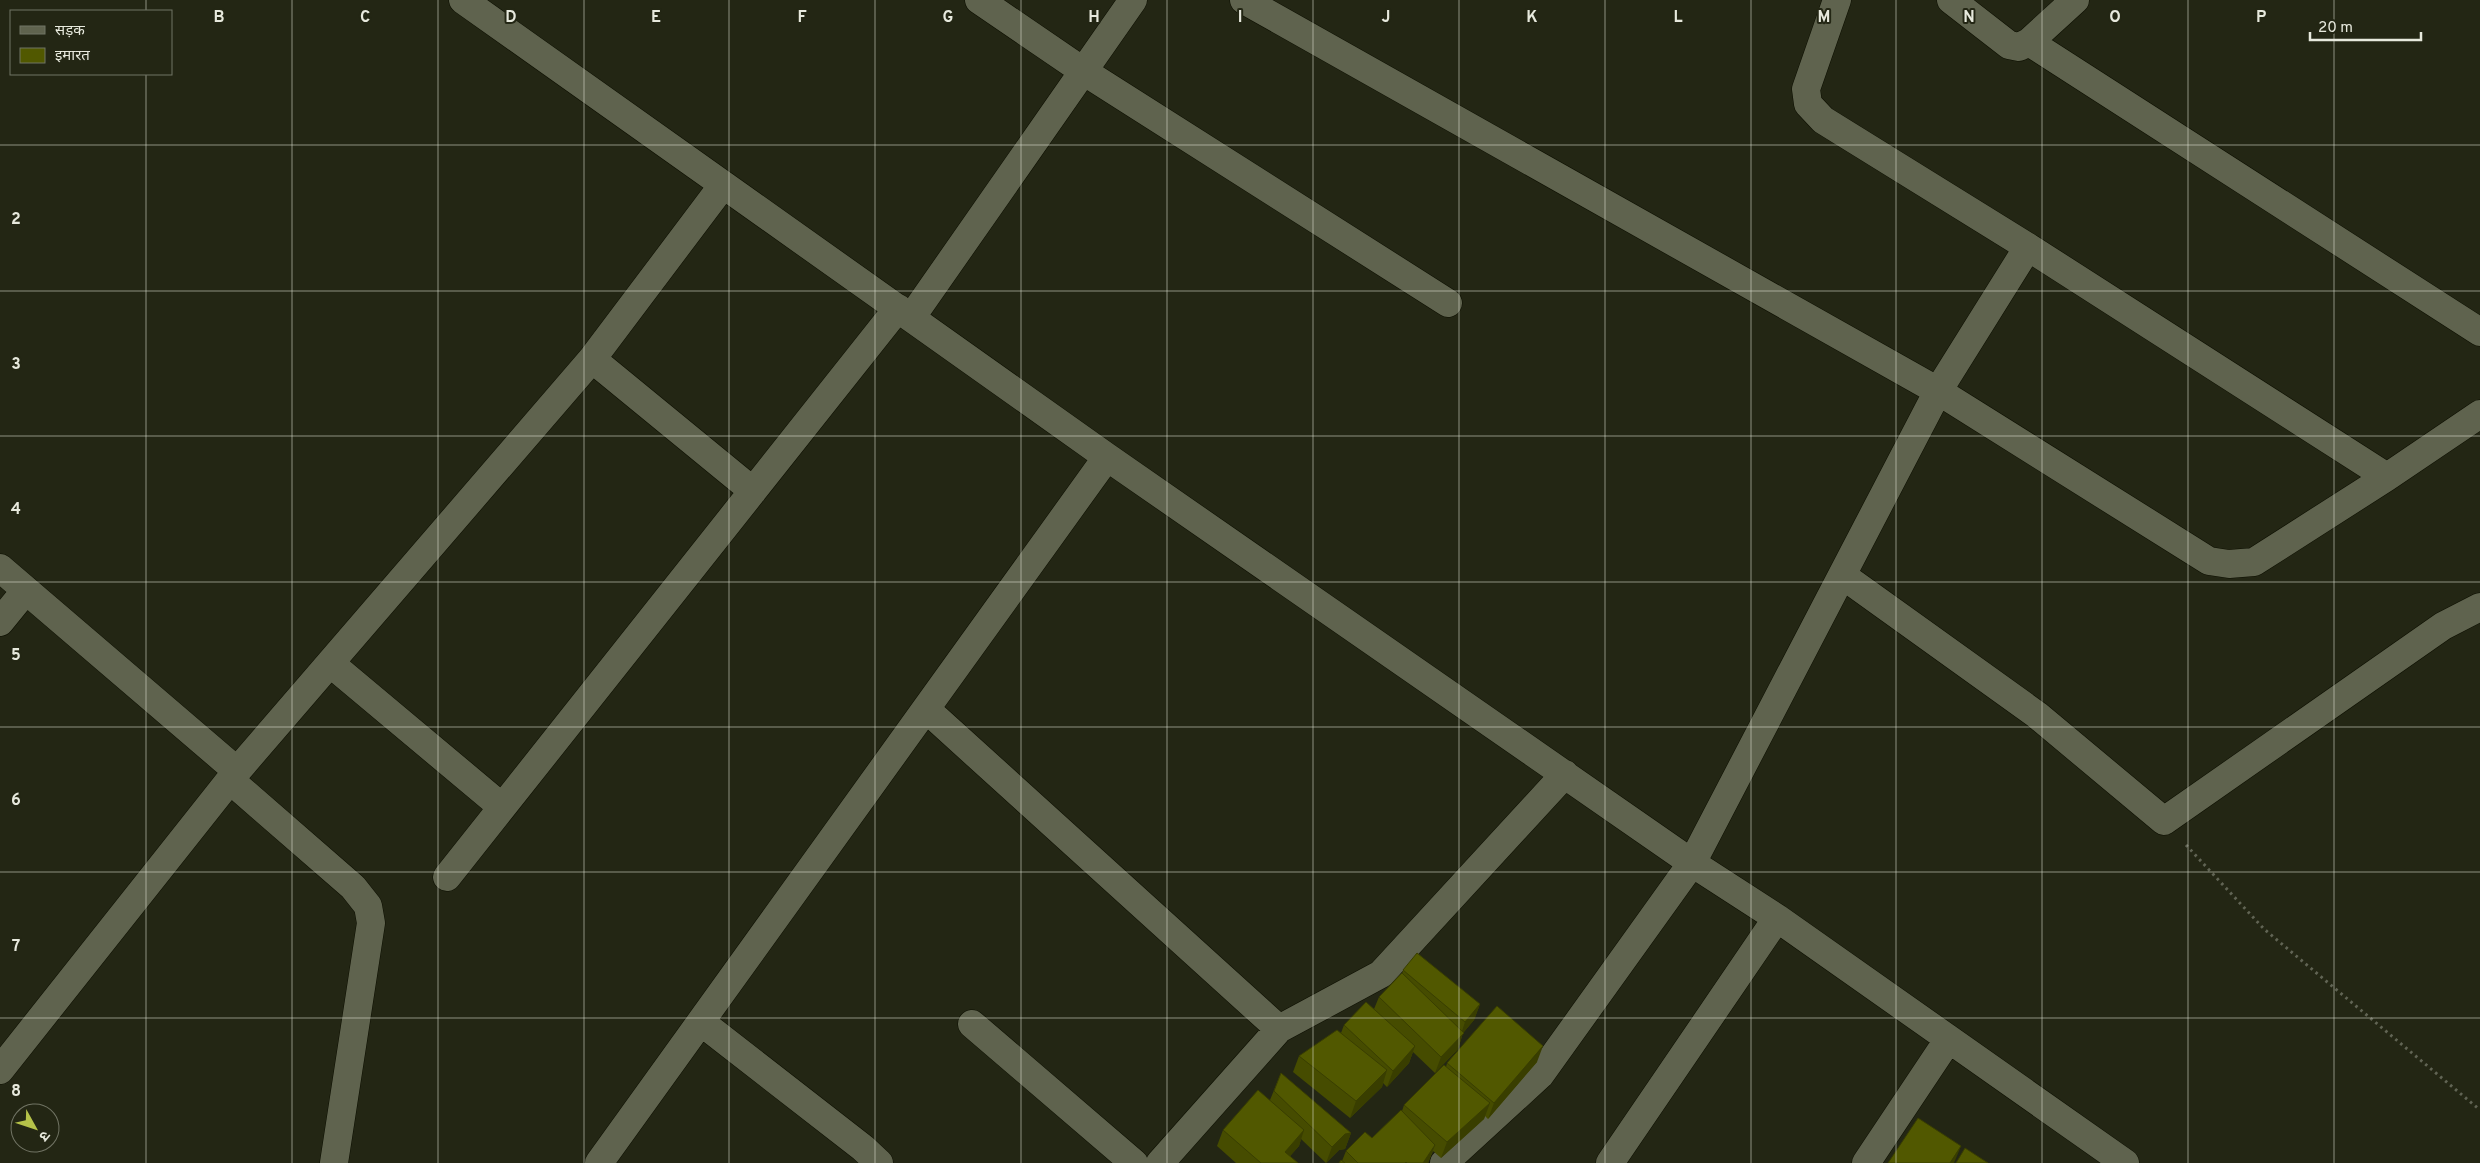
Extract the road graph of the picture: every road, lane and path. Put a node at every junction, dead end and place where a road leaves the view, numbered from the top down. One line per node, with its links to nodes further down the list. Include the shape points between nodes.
1 (463, 0): 10 (street)
2 (979, 0): 9 (street)
3 (1134, 0): 9 (street)
4 (1244, 0): 16 (street)
5 (1837, 0): 11 (street, via 1806,89 1808,104 1823,120)
6 (1951, 0): 8 (street, via 2010,45 2019,47)
7 (2075, 0): 8 (street)
8 (2029, 42): 14 (street)
9 (1083, 72): 12 (street); 13 (street)
10 (723, 185): 13 (street); 15 (street)
11 (2028, 246): 16 (street); 19 (street)
12 (1448, 303)
13 (904, 313): 18 (street); 20 (street)
14 (2480, 332)
15 (592, 359): 20 (street); 26 (street)
16 (1938, 391): 19 (street, via 2209,561 2229,564 2254,562); 22 (street)
17 (2480, 414): 19 (street)
18 (1107, 456): 27 (street); 28 (street)
19 (2387, 477)
20 (752, 491): 30 (street)
21 (0, 568): 23 (street)
22 (1842, 575): 31 (street, via 2037,715); 32 (street)
23 (26, 590): 25 (street); 29 (street)
24 (2480, 606): 31 (street, via 2443,626)
25 (0, 622)
26 (330, 663): 29 (street); 30 (street)
27 (926, 709): 35 (street); 37 (street)
28 (1565, 774): 32 (street); 37 (street, via 1381,974)
29 (233, 776): 39 (street); 41 (street, via 353,886 368,906 371,923)
30 (502, 808): 33 (street)
31 (2164, 821): 40 (path, via 2264,929)
32 (1692, 863): 34 (street); 46 (street, via 1540,1075)
33 (447, 877)
34 (1778, 918): 38 (street); 47 (street)
35 (701, 1022): 42 (street); 43 (street)
36 (972, 1024): 44 (street)
37 (1279, 1029): 45 (street)
38 (1948, 1040): 48 (street); 49 (street)
39 (0, 1070)
40 (2480, 1110)
41 (334, 1163)
42 (599, 1163)
43 (879, 1163)
44 (1134, 1163)
45 (1160, 1163)
46 (1444, 1163)
47 (1610, 1163)
48 (1866, 1163)
49 (2124, 1163)

